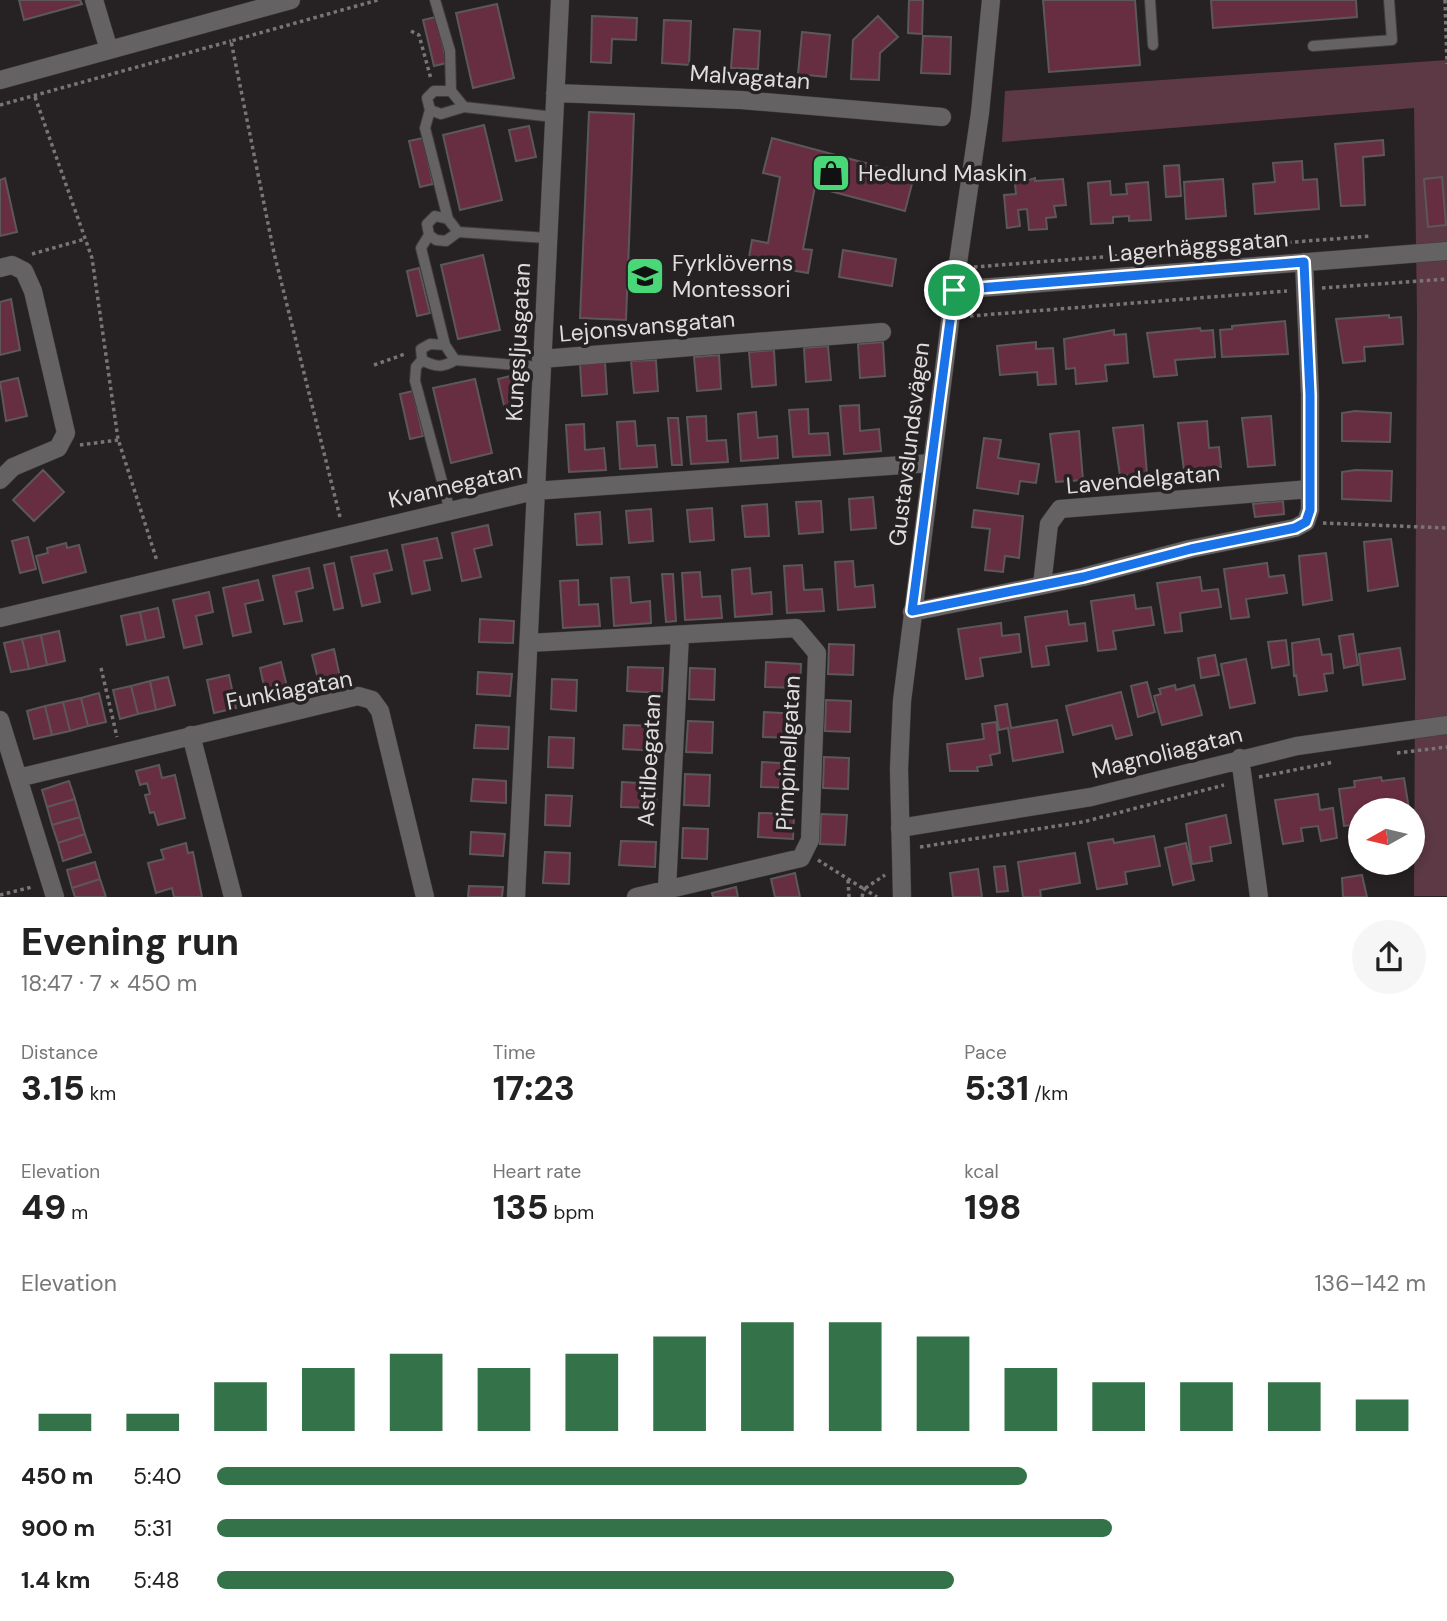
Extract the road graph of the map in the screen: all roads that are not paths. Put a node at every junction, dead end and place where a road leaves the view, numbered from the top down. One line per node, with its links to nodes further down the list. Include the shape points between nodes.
1 (94, 0): 10 (street)
2 (291, 0): 10 (street)
3 (435, 0): 12 (lane, via 450,51)
4 (559, 0): 13 (street, Kungsljusgatan)
5 (991, 0): 25 (street, Gustavslundsvägen)
6 (1150, 0): 8 (lane)
7 (1389, 0): 9 (lane, via 1392,40)
8 (1153, 45)
9 (1313, 46)
10 (109, 50): 11 (street)
11 (0, 80)
12 (451, 91): 14 (lane); 15 (lane, via 434,91 427,98)
13 (555, 93): 16 (street, Kungsljusgatan); 17 (street, Malvagatan, via 741,100)
14 (464, 107): 15 (lane, via 441,114); 16 (lane)
15 (430, 110): 18 (lane, via 425,128)
16 (554, 117): 21 (street, Kungsljusgatan)
17 (942, 117)
18 (447, 219): 19 (lane); 20 (lane, via 435,216 427,224)
19 (458, 232): 20 (lane, via 446,241); 21 (lane)
20 (429, 235): 27 (lane, via 421,248)
21 (547, 238): 30 (street, Kungsljusgatan)
22 (1447, 251): 23 (street, Lagerhäggsgatan)
23 (1304, 262): 25 (street, Lagerhäggsgatan); 33 (street)
24 (6, 267): 32 (street, via 24,271 33,292 66,433 58,448 13,467)
25 (954, 290): 31 (street, Gustavslundsvägen)
26 (882, 332): 30 (street, Lejonsvansgatan)
27 (445, 345): 28 (lane, via 430,344); 29 (lane)
28 (421, 355): 29 (lane, via 431,365 445,366); 35 (lane, via 415,380)
29 (456, 360): 30 (lane)
30 (541, 363): 34 (street, Kungsljusgatan)
31 (931, 463): 34 (street, Kvannegatan); 37 (street, Gustavslundsvägen)
32 (0, 480)
33 (1310, 489): 36 (street, via 1306,522 1295,528); 36 (street, Lavendelgatan, via 1060,509 1049,524)
34 (534, 491): 35 (street, Kvannegatan); 40 (street, Kungsljusgatan)
35 (450, 511): 38 (street, Kvannegatan)
36 (1042, 585): 37 (street)
37 (912, 611): 46 (street, Gustavslundsvägen, via 901,701)
38 (0, 618)
39 (680, 635): 40 (street, Pimpinellgatan); 47 (street, Astilbegatan); 47 (street, Pimpinellgatan, via 796,628 817,653 810,840 801,858)
40 (529, 643): 51 (street, Kungsljusgatan)
41 (0, 720): 45 (street)
42 (1447, 725): 44 (street, Magnoliagatan, via 1354,736)
43 (191, 735): 45 (street, Funkiagatan); 49 (street); 50 (street, Funkiagatan, via 358,696 372,701 380,711)
44 (1240, 758): 46 (street, Magnoliagatan, via 1091,797); 54 (street)
45 (18, 778): 48 (street)
46 (900, 828): 53 (street, Gustavslundsvägen)
47 (667, 888): 52 (street, Pimpinellgatan)
48 (52, 889)
49 (233, 897)
50 (425, 897)
51 (516, 897)
52 (636, 897)
53 (902, 897)
54 (1259, 897)

